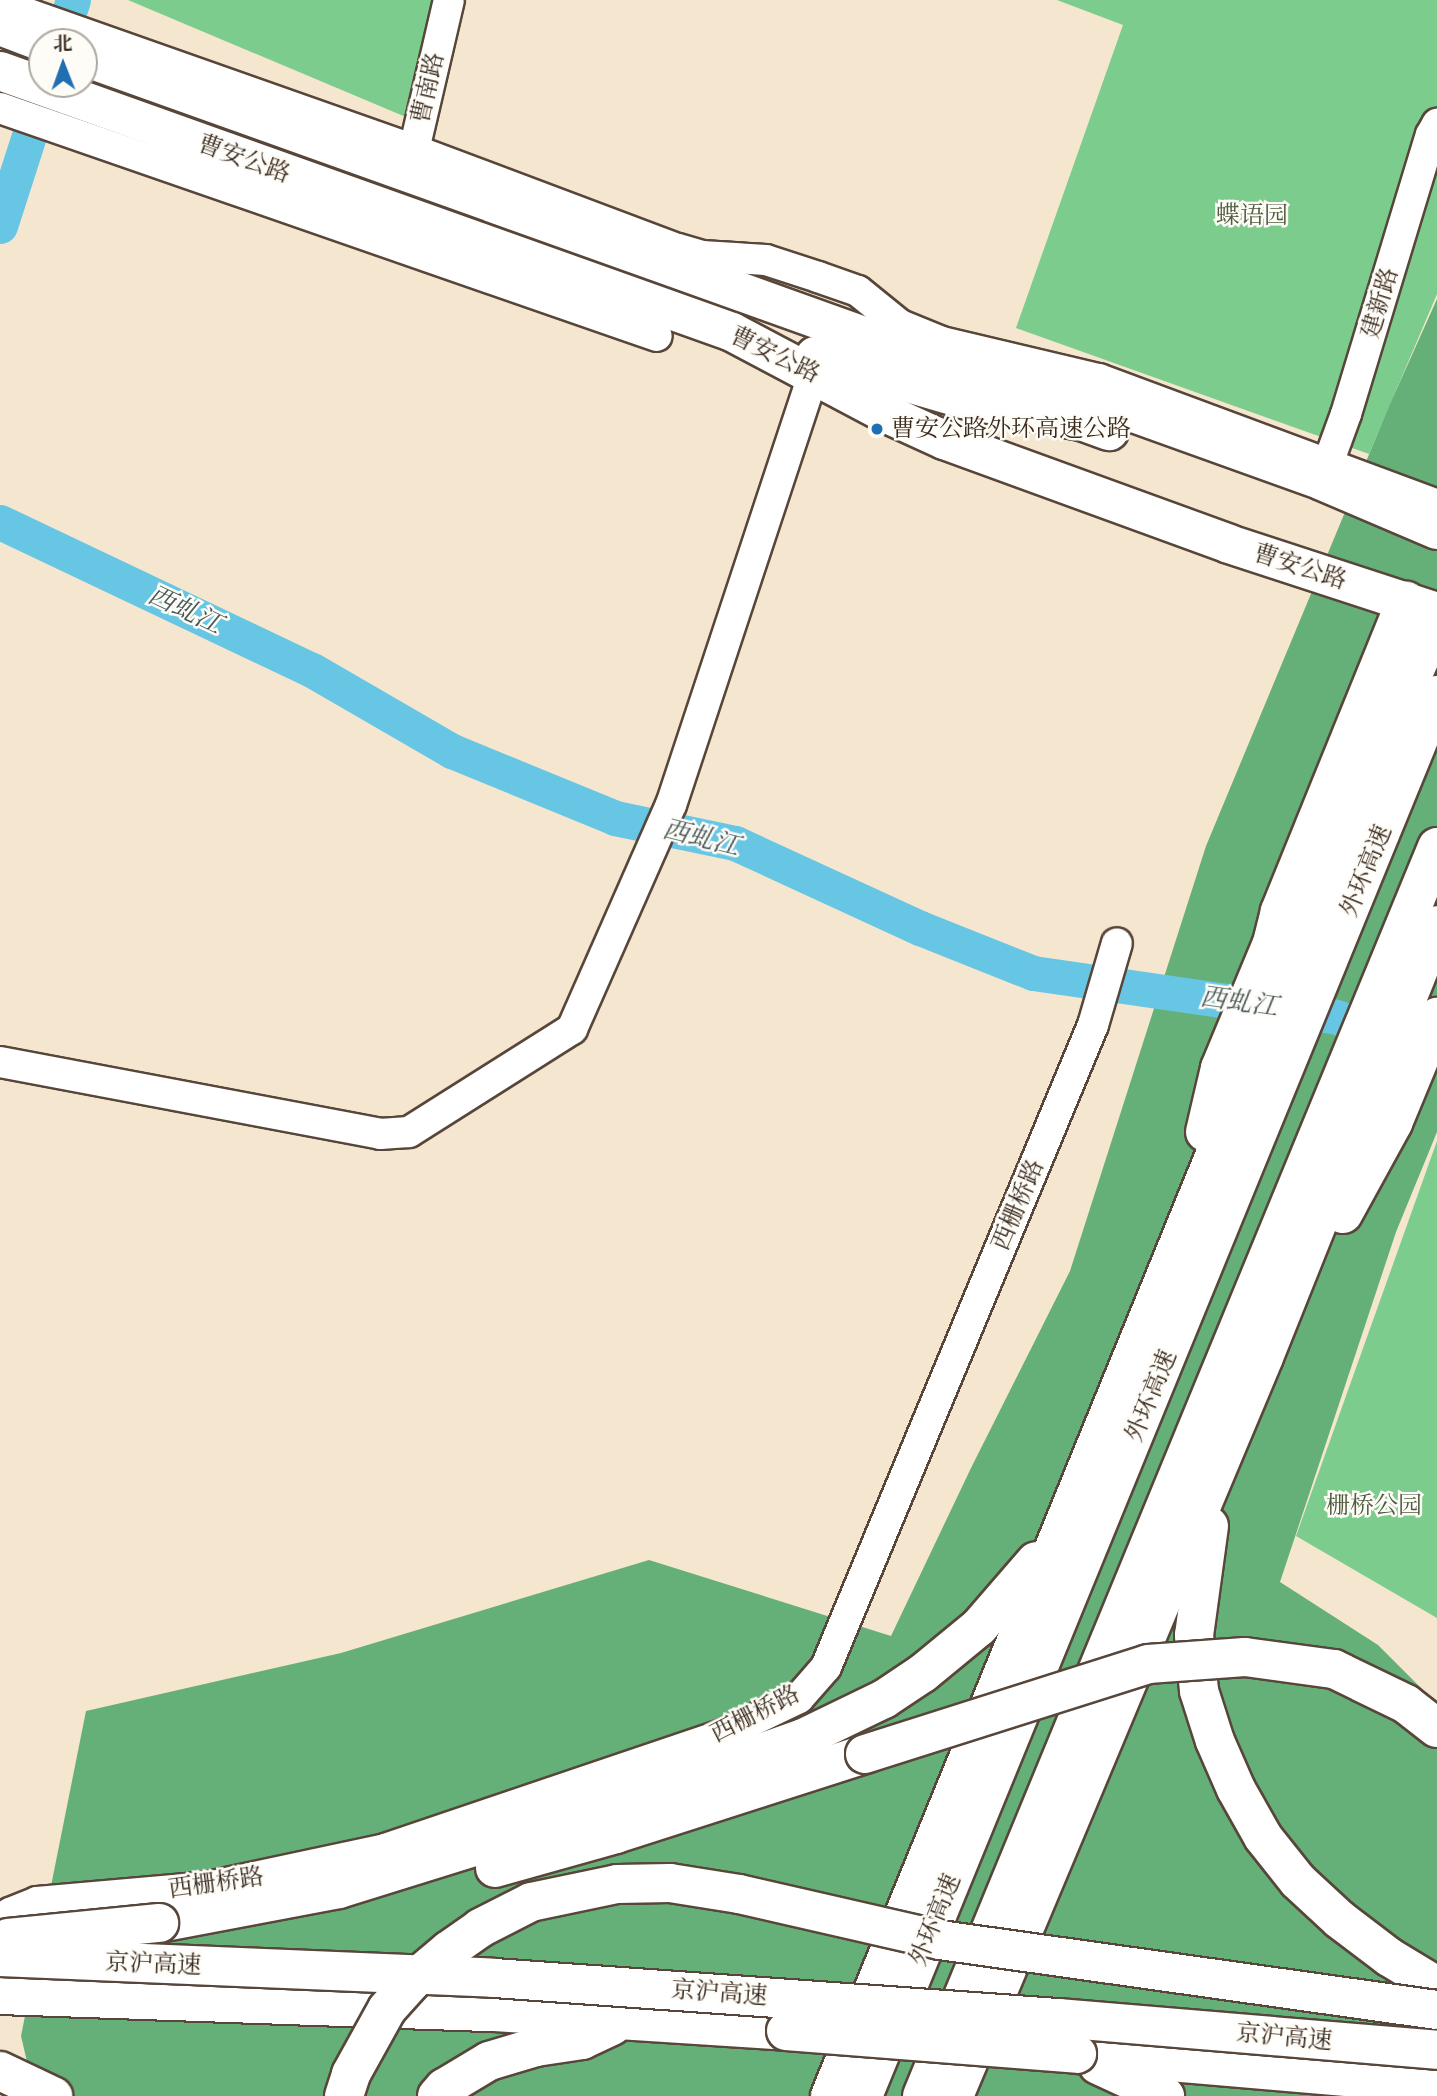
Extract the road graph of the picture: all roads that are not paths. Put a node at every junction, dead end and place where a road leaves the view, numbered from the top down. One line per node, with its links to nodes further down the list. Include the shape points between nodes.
1 (449, 0): 11 (street, 曹南路)
2 (0, 4): 6 (street)
3 (0, 26): 4 (highway)
4 (28, 37)
5 (98, 58): 6 (highway, 曹安公路)
6 (124, 60): 11 (highway, 曹安公路)
7 (0, 71): 10 (highway, 曹安公路)
8 (0, 108): 10 (street)
9 (1437, 124): 15 (street, 建新路)
10 (103, 125): 12 (highway, 曹安公路); 13 (street)
11 (408, 162): 15 (highway, 曹安公路, via 917,355 1081,394)
12 (732, 332): 14 (highway, 曹安公路); 16 (highway, via 963,399 1081,421)
13 (657, 336)
14 (814, 373): 17 (highway, 曹安公路, via 944,440 1229,544); 23 (street, via 671,805 572,1029 409,1132 380,1134)
15 (1325, 472): 16 (highway, 曹安公路)
16 (1436, 526)
17 (1429, 608): 24 (highway, via 1395,713); 24 (highway, via 1280,911)
18 (1437, 695): 24 (highway, 外环高速)
19 (1437, 846): 25 (highway)
20 (1437, 925): 25 (highway)
21 (1117, 943): 29 (street, 西栅桥路, via 1093,1026 826,1667 799,1698 724,1734 385,1849 208,1887 37,1902 10,1913)
22 (1437, 1017): 25 (highway)
23 (0, 1062)
24 (1249, 1077): 27 (highway); 42 (highway, 外环高速)
25 (1362, 1113): 26 (highway); 43 (highway)
26 (1219, 1464): 30 (highway, via 1194,1635 1199,1691 1214,1741 1263,1837 1298,1881 1389,1957); 44 (highway)
27 (1069, 1513): 29 (highway, bridge, via 1033,1566 952,1650 884,1699 803,1738 648,1793 339,1889); 41 (highway)
28 (1437, 1728): 29 (highway, bridge, via 1406,1703 1334,1669 1245,1657 1148,1664 638,1828 435,1884 250,1919)
29 (1, 1949): 34 (highway, 京沪高速, bridge, via 535,1980)
30 (1437, 1986)
31 (0, 1994): 33 (highway, 京沪高速)
32 (1437, 2010): 39 (highway, bridge, via 940,1940 670,1883 617,1884 531,1902 449,1950 387,2009)
33 (626, 2020): 35 (highway, 京沪高速, bridge); 40 (highway, via 582,2040 489,2061)
34 (1437, 2050)
35 (1077, 2054): 37 (highway, 京沪高速); 45 (highway)
36 (0, 2071): 38 (highway)
37 (1437, 2085)
38 (53, 2096)
39 (344, 2096)
40 (437, 2096)
41 (830, 2096)
42 (863, 2096)
43 (922, 2096)
44 (954, 2096)
45 (1165, 2096)

